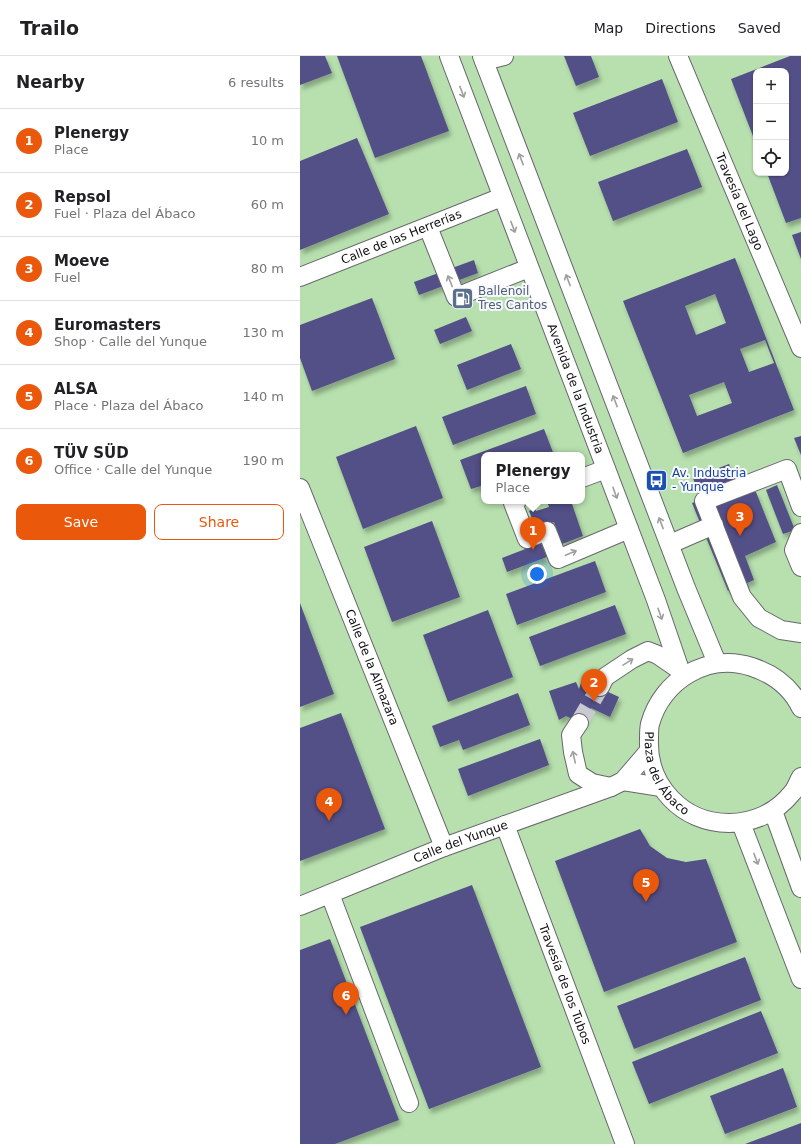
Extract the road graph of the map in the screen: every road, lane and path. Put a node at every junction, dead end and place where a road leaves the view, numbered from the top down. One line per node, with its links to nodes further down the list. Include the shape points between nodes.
1 (449, 56): 5 (street, Avenida de la Industria, one-way to 5)
2 (504, 56): 4 (street)
3 (678, 56): 9 (street, Travesía del Lago)
4 (483, 59): 18 (street, one-way to 4)
5 (502, 197): 6 (street, Calle de las Herrerías); 7 (street, Avenida de la Industria, one-way to 7)
6 (428, 227): 7 (street, one-way to 6, via 456,297); 8 (street, Calle de las Herrerías)
7 (529, 268): 10 (street, Avenida de la Industria)
8 (300, 277)
9 (801, 348)
10 (606, 469): 11 (street); 16 (street, Avenida de la Industria, one-way to 16)
11 (585, 477)
12 (300, 488): 34 (street, Calle de la Almazara)
13 (513, 504): 16 (street, one-way to 16, via 527,539 552,530 558,559)
14 (801, 507): 15 (street, via 787,469 704,500)
15 (714, 525): 18 (street); 20 (street, via 742,597 759,618 780,630)
16 (628, 529): 22 (street, Avenida de la Industria, one-way to 22, via 656,600)
17 (801, 533): 19 (street, via 794,550)
18 (670, 544): 21 (street)
19 (801, 567)
20 (801, 633)
21 (717, 663): 22 (street, Plaza del Ábaco); 23 (street, Plaza del Ábaco, via 742,664)
22 (680, 674): 24 (street, one-way to 22, via 605,677 648,651 658,654); 27 (street, Plaza del Ábaco, via 661,699 650,724)
23 (794, 686): 25 (street, Plaza del Ábaco)
24 (600, 687)
25 (801, 708)
26 (579, 723): 29 (street, one-way to 26, via 592,783 578,774 571,735)
27 (648, 752): 29 (street); 30 (street, Plaza del Ábaco)
28 (801, 777): 31 (street, Plaza del Ábaco, via 793,793)
29 (617, 784): 30 (street, Calle del Yunque); 33 (street, Calle del Yunque)
30 (661, 787): 32 (street, Plaza del Ábaco, via 676,804 696,817 718,823)
31 (773, 811): 32 (street, Plaza del Ábaco); 35 (street)
32 (741, 823): 38 (street, one-way to 38)
33 (505, 825): 34 (street, Calle del Yunque); 40 (street, Travesía de los Tubos)
34 (444, 847): 36 (street, Calle del Yunque)
35 (801, 888)
36 (330, 894): 37 (street, Calle del Yunque); 39 (street)
37 (300, 906)
38 (801, 979)
39 (409, 1103)
40 (625, 1144)

